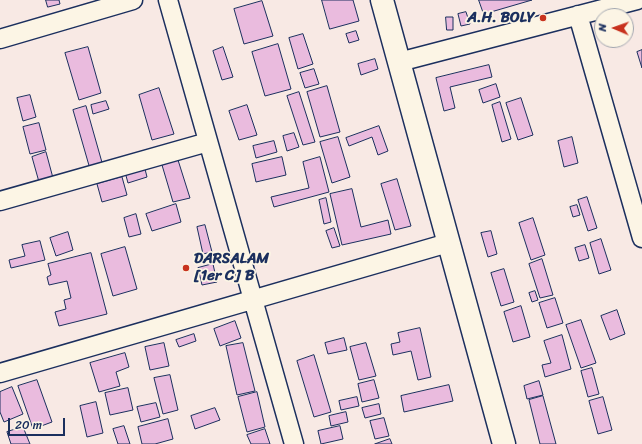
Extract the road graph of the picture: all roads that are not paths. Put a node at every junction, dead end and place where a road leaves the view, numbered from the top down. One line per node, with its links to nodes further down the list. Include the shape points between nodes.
1 (133, 0): 6 (street)
2 (168, 0): 8 (street)
3 (382, 0): 7 (street)
4 (637, 0): 5 (street)
5 (578, 15): 7 (street); 10 (street)
6 (0, 39)
7 (399, 62): 11 (street)
8 (208, 142): 9 (street); 12 (street)
9 (0, 201)
10 (642, 238)
11 (448, 243): 12 (street); 15 (street)
12 (253, 300): 13 (street); 14 (street)
13 (0, 373)
14 (294, 444)
15 (504, 444)

